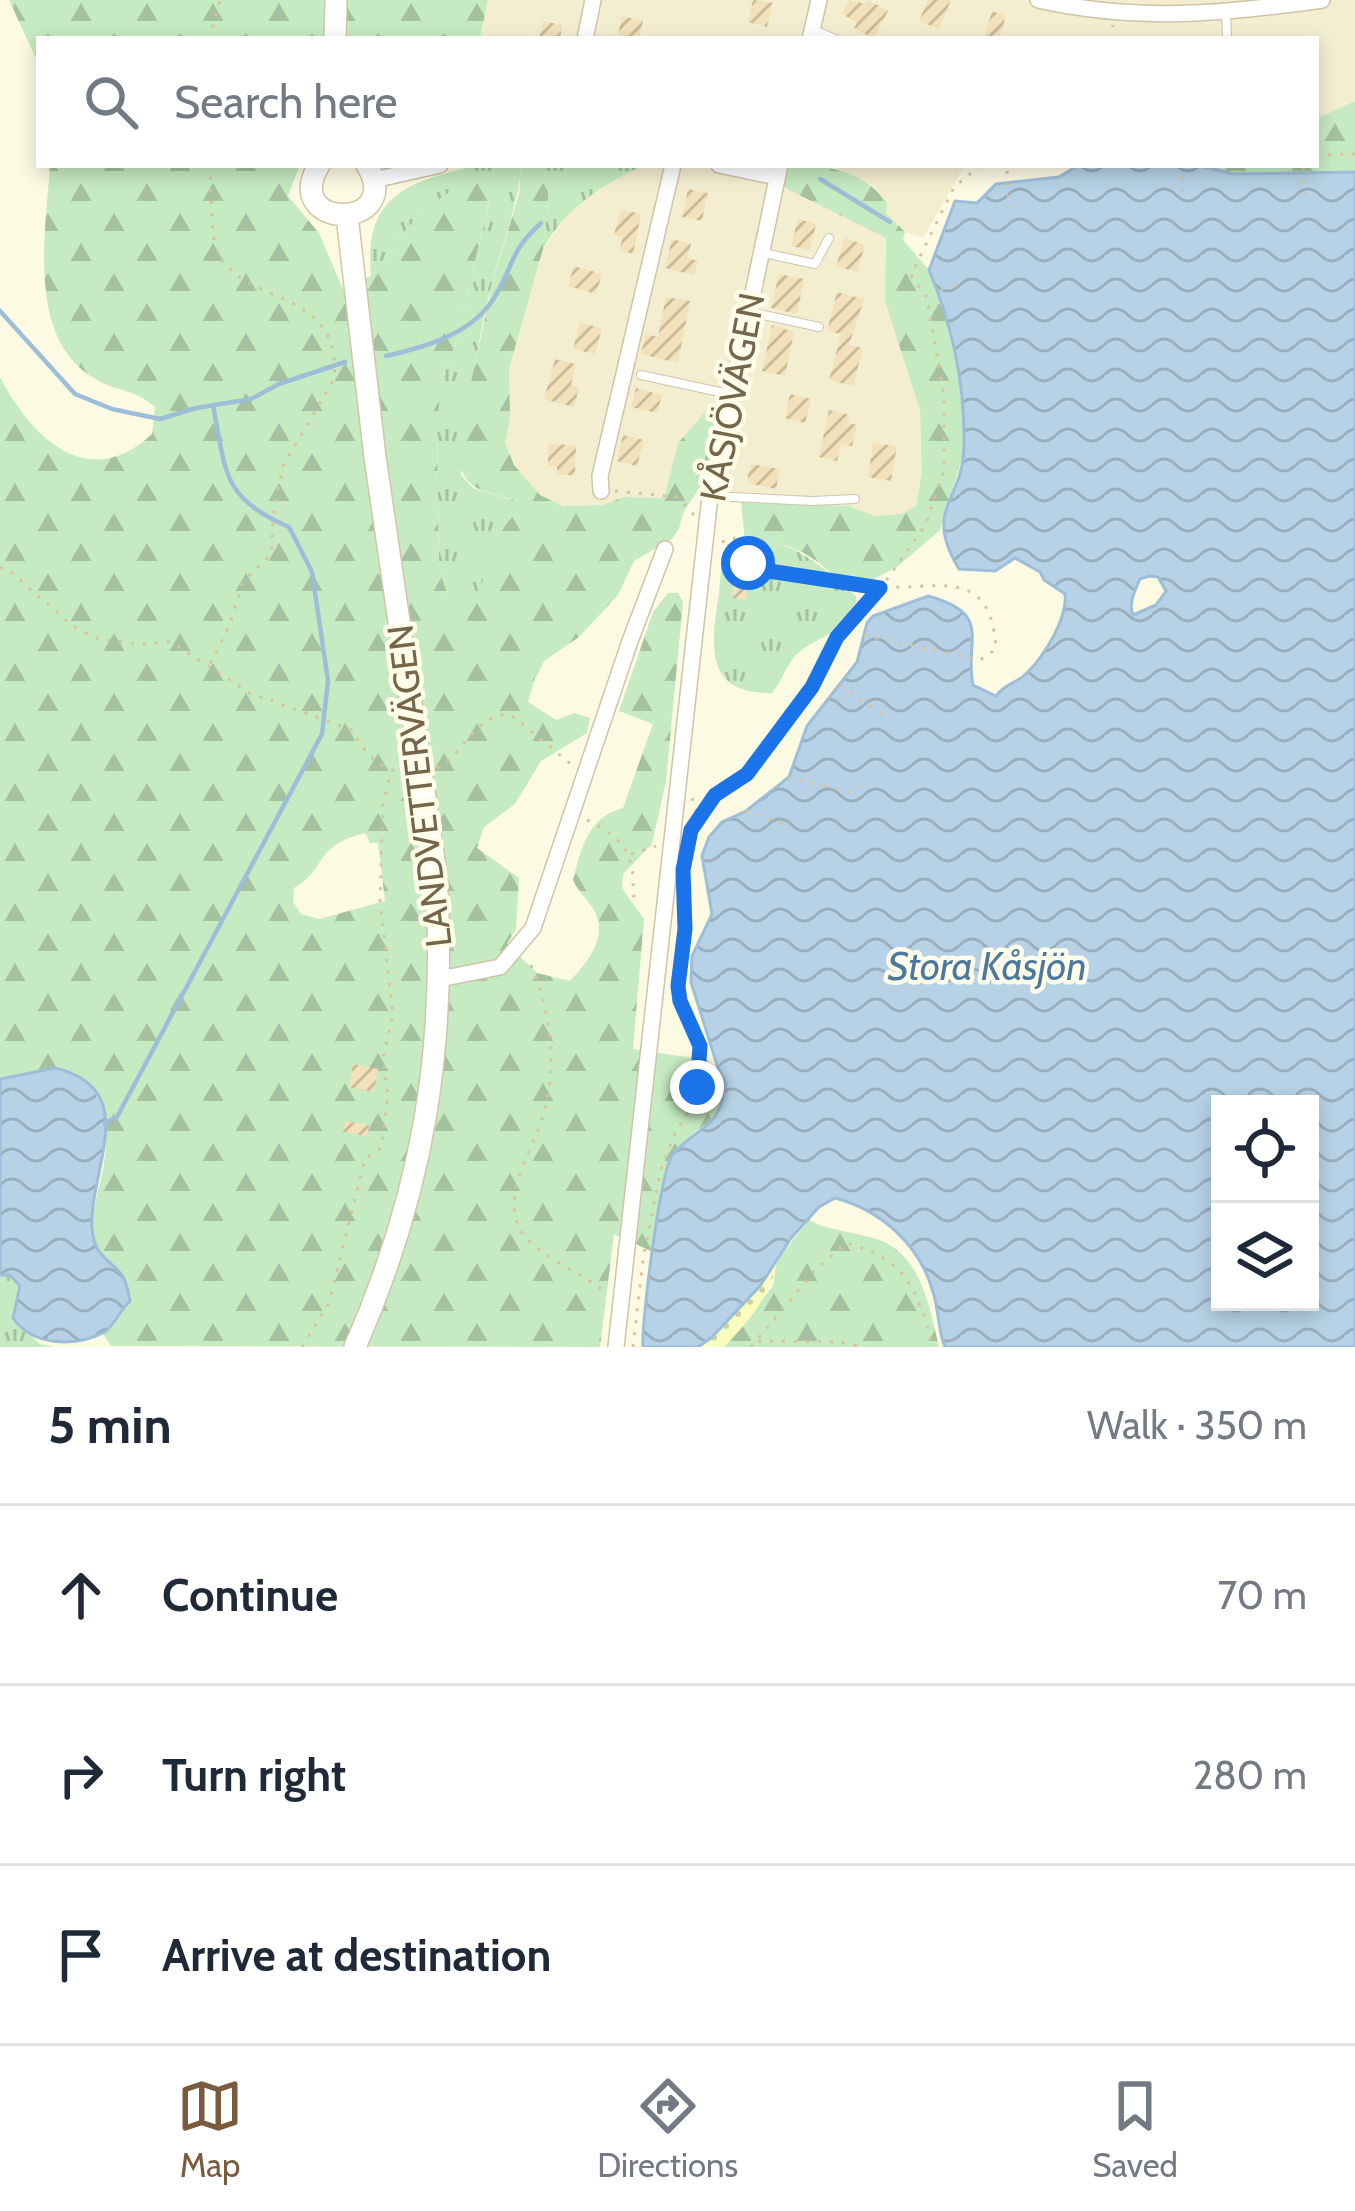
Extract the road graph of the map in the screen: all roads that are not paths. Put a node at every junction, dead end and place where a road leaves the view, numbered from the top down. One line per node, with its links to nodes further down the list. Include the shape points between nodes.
1 (336, 0): 9 (street)
2 (593, 0): 10 (street)
3 (819, 0): 11 (street)
4 (1038, 0): 7 (street, via 1105,11)
5 (1322, 0): 6 (street)
6 (1284, 3): 8 (street)
7 (1204, 8): 8 (street)
8 (1226, 14): 12 (lane)
9 (335, 36)
10 (586, 36)
11 (822, 36)
12 (1227, 36)
13 (318, 168): 19 (street, via 314,198 327,212)
14 (410, 168): 18 (street)
15 (672, 168): 26 (street)
16 (749, 168): 17 (street)
17 (779, 171): 21 (street, KÅSJÖVÄGEN)
18 (371, 172): 19 (street, via 368,204)
19 (347, 216): 30 (street, LANDVETTERVÄGEN, via 436,874)
20 (829, 238): 21 (lane, via 815,264)
21 (760, 253): 22 (street, KÅSJÖVÄGEN)
22 (747, 311): 23 (lane); 25 (street, KÅSJÖVÄGEN)
23 (819, 327)
24 (641, 375): 25 (lane)
25 (729, 394): 27 (street, KÅSJÖVÄGEN)
26 (602, 491)
27 (710, 496): 28 (lane); 32 (street, KÅSJÖVÄGEN)
28 (854, 499)
29 (665, 549): 30 (street, via 533,928 500,967)
30 (440, 979): 31 (street, LANDVETTERVÄGEN, via 413,1186)
31 (355, 1347)
32 (616, 1347)

